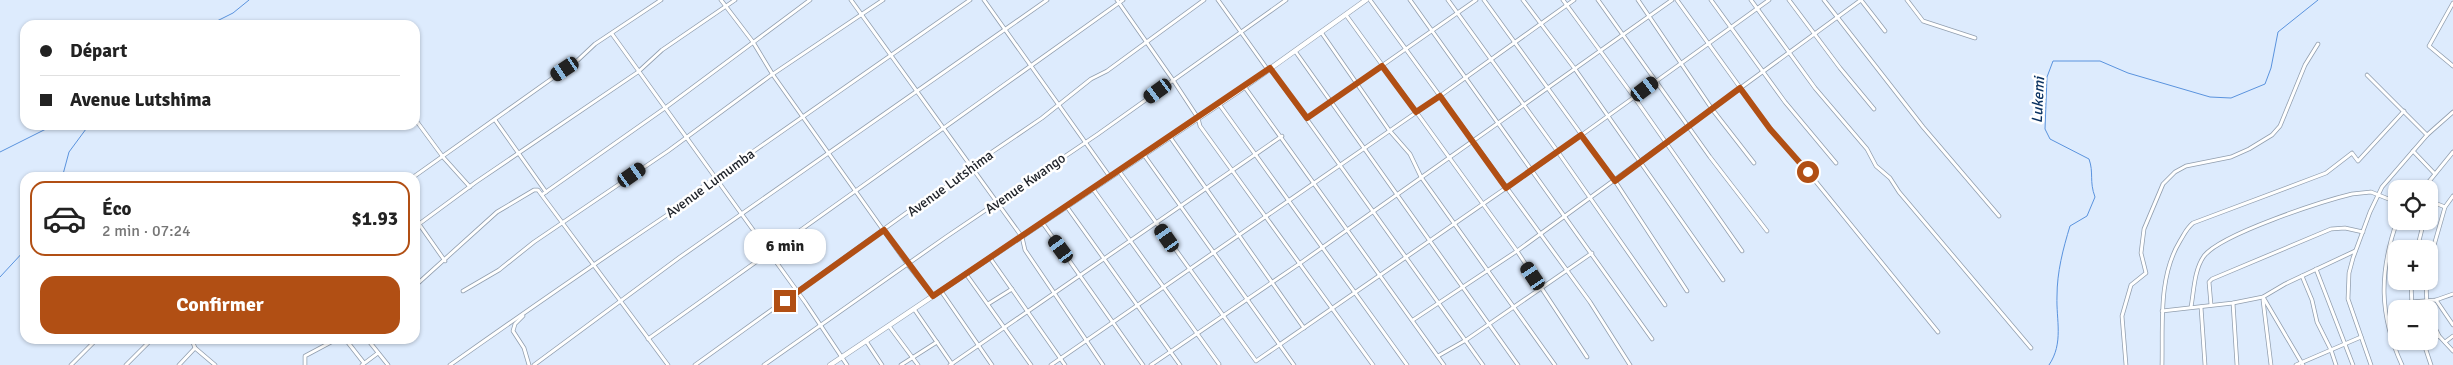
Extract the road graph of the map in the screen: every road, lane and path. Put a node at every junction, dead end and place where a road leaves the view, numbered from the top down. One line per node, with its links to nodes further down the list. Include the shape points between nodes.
1 (661, 0): 50 (street)
2 (721, 0): 36 (street)
3 (735, 0): 36 (street)
4 (810, 0): 54 (street)
5 (851, 0): 40 (street)
6 (883, 0): 40 (street)
7 (970, 0): 63 (street, Avenue Lumumba)
8 (984, 0): 45 (street)
9 (1047, 0): 45 (street)
10 (1204, 0): 55 (street, Avenue Lutshima)
11 (1218, 0): 49 (street)
12 (1286, 0): 49 (street, Avenue Kwango)
13 (1366, 0): 38 (main road)
14 (1370, 0): 59 (street)
15 (1410, 0): 46 (street)
16 (1448, 0): 39 (street)
17 (1476, 0): 39 (street)
18 (1484, 0): 56 (street)
19 (1523, 0): 43 (street)
20 (1563, 0): 35 (street)
21 (1574, 0): 35 (street)
22 (1598, 0): 52 (street)
23 (1638, 0): 41 (street)
24 (1672, 0): 41 (street)
25 (1677, 0): 57 (street)
26 (1712, 0): 44 (street)
27 (1751, 0): 37 (street)
28 (1769, 0): 37 (street)
29 (1790, 0): 51 (street)
30 (1824, 0): 42 (street)
31 (1861, 0): 42 (street); 47 (street)
32 (1908, 0): 53 (street, via 1923,22)
33 (1120, 1): 55 (street); 66 (street)
34 (2453, 3): 68 (street, via 2429,46)
35 (1567, 6): 43 (street); 61 (street)
36 (726, 7): 54 (street); 72 (street, via 662,50)
37 (1757, 9): 44 (street); 62 (street)
38 (1346, 14): 48 (main road); 67 (street)
39 (1458, 14): 46 (street); 64 (street)
40 (862, 15): 63 (street); 73 (street)
41 (1650, 16): 52 (street); 65 (street)
42 (1836, 17): 51 (street); 159 (street)
43 (1541, 24): 56 (street); 70 (street)
44 (1731, 28): 57 (street); 71 (street)
45 (1006, 30): 66 (street); 82 (street)
46 (1432, 31): 59 (street); 75 (street)
47 (1885, 31)
48 (1322, 32): 60 (main road); 78 (street)
49 (1241, 33): 69 (street); 76 (street, Avenue Kwango)
50 (612, 34): 72 (street); 99 (street)
51 (1815, 34): 62 (street); 91 (street)
52 (1623, 35): 61 (street); 77 (street)
53 (1975, 38)
54 (753, 42): 73 (street); 89 (street)
55 (1145, 42): 76 (street); 87 (street, Avenue Lutshima)
56 (1515, 42): 64 (street); 80 (street)
57 (1707, 44): 65 (street); 81 (street)
58 (2318, 44): 314 (street, via 2304,65 2280,126 2272,135 2231,157 2186,166 2163,184 2144,229 2141,252 2146,273 2131,285 2122,316)
59 (1406, 49): 67 (street); 83 (street)
60 (1295, 51): 69 (main road); 85 (street)
61 (1600, 52): 70 (street); 84 (street)
62 (1789, 52): 71 (street); 266 (street, via 1867,149 1876,166 1890,178)
63 (891, 55): 82 (street); 96 (street, Avenue Lumumba)
64 (1491, 59): 75 (street); 88 (street)
65 (1682, 62): 77 (street); 90 (street)
66 (1030, 66): 87 (street); 103 (street)
67 (1382, 66): 78 (street); 93 (street)
68 (2453, 66)
69 (1269, 69): 79 (main road); 98 (street)
70 (1574, 69): 80 (street); 95 (street)
71 (1763, 71): 81 (street); 125 (street, via 1808,132)
72 (638, 72): 89 (street); 117 (street)
73 (773, 75): 96 (street); 107 (street)
74 (2367, 75): 92 (street)
75 (1465, 77): 83 (street); 100 (street)
76 (1173, 80): 97 (street); 110 (street, Avenue Kwango)
77 (1656, 81): 84 (street); 102 (street)
78 (1356, 84): 85 (street); 104 (street)
79 (1244, 86): 86 (main road); 108 (street)
80 (1548, 88): 88 (street); 105 (street)
81 (1740, 88): 90 (street); 244 (street, via 1770,129)
82 (917, 92): 103 (street); 118 (street)
83 (1440, 96): 93 (street); 111 (street)
84 (1634, 97): 95 (street); 112 (street)
85 (1330, 102): 98 (street); 113 (street)
86 (1218, 104): 97 (main road); 119 (street)
87 (1059, 105): 110 (street); 127 (street, Avenue Lutshima)
88 (1524, 105): 100 (street); 115 (street)
89 (665, 108): 107 (street); 144 (street)
90 (1712, 109): 102 (street); 124 (street)
91 (1874, 109)
92 (2404, 111): 106 (street); 234 (street, via 2358,161 2352,153 2326,173 2193,223 2185,229 2181,241 2174,248)
93 (1416, 112): 104 (street); 122 (street)
94 (2453, 112): 106 (street)
95 (1608, 116): 105 (street); 123 (street)
96 (803, 117): 118 (street); 135 (street, Avenue Lumumba)
97 (1198, 118): 109 (main road); 128 (street, via 1200,126)
98 (1307, 118): 126 (street)
99 (496, 120): 117 (street); 121 (street)
100 (1499, 123): 111 (street); 129 (street)
101 (420, 125): 121 (street)
102 (1690, 127): 112 (street); 171 (street)
103 (943, 128): 127 (street); 143 (street)
104 (1389, 130): 113 (street); 134 (street, via 1410,154)
105 (1581, 135): 115 (street); 137 (street)
106 (2428, 135): 114 (street)
107 (686, 136): 135 (street); 162 (street)
108 (1282, 136): 119 (street); 138 (street)
109 (1170, 137): 120 (main road); 142 (street)
110 (1086, 142): 133 (street); 151 (street, Avenue Kwango)
111 (1473, 142): 122 (street); 140 (street)
112 (1666, 143): 123 (street); 183 (street)
113 (1364, 148): 126 (street); 145 (street)
114 (2413, 151): 132 (street); 146 (street)
115 (1558, 152): 129 (street); 148 (street)
116 (2453, 152): 132 (street)
117 (518, 154): 139 (street); 144 (street)
118 (830, 154): 143 (street); 158 (street)
119 (1255, 154): 128 (street); 150 (street)
120 (1143, 155): 130 (main road); 155 (street)
121 (443, 157): 131 (street); 139 (street)
122 (1449, 158): 134 (street); 152 (street)
123 (1639, 163): 137 (street); 201 (street)
124 (1754, 163)
125 (1836, 163)
126 (1340, 164): 138 (street); 157 (street)
127 (970, 167): 151 (street); 169 (street, Avenue Lutshima)
128 (1232, 170): 142 (street); 160 (street)
129 (1531, 170): 140 (street); 161 (street)
130 (1119, 171): 133 (main road); 164 (street)
131 (420, 173)
132 (2434, 173): 136 (street)
133 (1110, 177): 141 (main road)
134 (1421, 177): 145 (street); 166 (street)
135 (715, 178): 158 (street); 190 (street, Avenue Lumumba)
136 (2430, 180)
137 (1615, 181): 148 (street); 210 (street)
138 (1314, 182): 150 (street); 168 (street)
139 (470, 187): 165 (street)
140 (1506, 188): 152 (street); 173 (street)
141 (1093, 189): 154 (main road); 176 (street)
142 (1206, 189): 155 (street); 174 (street)
143 (856, 191): 169 (street); 182 (street)
144 (544, 193): 162 (street); 189 (street, via 534,190 505,206)
145 (1397, 194): 157 (street); 178 (street)
146 (2378, 194): 149 (street); 172 (street); 229 (street, via 2371,192 2340,197 2217,246 2205,256 2197,273)
147 (2453, 196): 156 (street)
148 (1591, 198): 161 (street); 224 (street)
149 (2388, 198)
150 (1289, 200): 160 (street); 179 (street)
151 (997, 204): 175 (street); 192 (street, Avenue Kwango)
152 (1483, 204): 166 (street); 180 (street)
153 (2438, 204): 156 (street)
154 (1066, 206): 163 (main road); 188 (street)
155 (1180, 206): 164 (street); 185 (street)
156 (2445, 207): 177 (street)
157 (1374, 210): 168 (street); 186 (street)
158 (741, 216): 182 (street); 219 (street, via 656,274)
159 (1999, 216)
160 (1265, 217): 174 (street); 191 (street)
161 (1564, 217): 173 (street); 184 (street)
162 (563, 222): 190 (street); 208 (street, via 499,270)
163 (1042, 222): 175 (main road); 198 (street)
164 (1156, 222): 176 (street); 193 (street)
165 (420, 223)
166 (1456, 223): 178 (street); 195 (street)
167 (420, 225): 189 (street)
168 (1348, 229): 179 (street); 199 (street)
169 (884, 230): 192 (street); 211 (street, Avenue Lutshima)
170 (2395, 230): 323 (street, via 2385,266 2383,296 2393,346)
171 (1767, 231)
172 (2363, 232): 181 (street); 225 (street, via 2331,229 2212,279 2209,282)
173 (1540, 234): 180 (street); 196 (street)
174 (1240, 235): 185 (street); 203 (street)
175 (1022, 237): 187 (main road); 212 (street, via 1025,250)
176 (1131, 240): 188 (street); 206 (street)
177 (2436, 240)
178 (1430, 241): 186 (street); 204 (street)
179 (1323, 247): 191 (street); 213 (street)
180 (1517, 251): 195 (street); 207 (street)
181 (2355, 251): 194 (street); 248 (street, via 2347,287)
182 (769, 252): 211 (street); 249 (street)
183 (1742, 252)
184 (1592, 253): 196 (street); 250 (street)
185 (1213, 254): 193 (street); 217 (street)
186 (1407, 257): 199 (street); 220 (street)
187 (990, 258): 197 (main road); 205 (street)
188 (1104, 258): 198 (street); 226 (street)
189 (445, 261): 202 (street)
190 (595, 264): 219 (street); 232 (street, Avenue Lumumba)
191 (1299, 264): 203 (street); 231 (street)
192 (908, 265): 215 (street); 240 (street, Avenue Kwango)
193 (1189, 269): 206 (street); 235 (street)
194 (2316, 269): 200 (street); 262 (street)
195 (1489, 270): 204 (street); 227 (street)
196 (1566, 270): 207 (street); 313 (street, via 1603,320)
197 (966, 274): 209 (main road); 223 (street)
198 (1080, 275): 212 (street); 237 (street)
199 (1381, 275): 213 (street); 236 (street)
200 (2302, 276): 216 (street); 267 (street, via 2317,322)
201 (1723, 280)
202 (420, 282)
203 (1272, 282): 217 (street); 243 (street)
204 (1463, 287): 220 (street); 238 (street)
205 (1012, 288): 223 (street); 233 (street)
206 (1164, 288): 226 (street); 245 (street)
207 (1542, 288): 227 (street); 273 (street)
208 (463, 291)
209 (941, 291): 215 (main road); 263 (street)
210 (1687, 291)
211 (796, 292): 240 (street); 290 (street, Avenue Lutshima)
212 (1054, 293): 233 (street); 253 (street)
213 (1356, 293): 231 (street); 308 (street)
214 (2453, 294): 218 (street)
215 (933, 296): 230 (main road)
216 (2263, 297): 221 (street); 279 (street); 318 (street)
217 (1246, 300): 235 (street); 264 (street)
218 (2436, 300)
219 (620, 303): 249 (street); 288 (street)
220 (1440, 303): 236 (street); 251 (street)
221 (2233, 303): 225 (street); 317 (street)
222 (2438, 303): 239 (street)
223 (988, 304): 242 (street)
224 (1665, 305)
225 (2212, 305): 228 (street)
226 (1138, 306): 237 (street); 271 (street)
227 (1515, 306): 238 (street); 312 (street)
228 (2201, 307): 229 (street); 316 (street)
229 (2191, 308): 234 (street)
230 (914, 309): 241 (main road); 254 (street)
231 (1332, 310): 243 (street); 307 (street)
232 (530, 311): 286 (street, Avenue Lumumba, via 510,321); 287 (street, via 515,324 513,331 524,348)
233 (1028, 311): 242 (street); 276 (street)
234 (2162, 311): 315 (street)
235 (1223, 316): 245 (street); 264 (street, via 1256,362)
236 (1413, 320): 272 (street)
237 (1113, 323): 253 (street); 303 (street)
238 (1489, 324): 251 (street); 311 (street)
239 (2453, 325)
240 (822, 326): 274 (street); 291 (street, Avenue Kwango)
241 (889, 326): 252 (main road); 275 (street)
242 (1005, 327): 263 (street); 299 (street)
243 (1304, 328): 264 (street)
244 (1938, 332)
245 (1198, 334): 271 (street); 278 (street)
246 (2439, 336): 255 (street)
247 (2453, 336): 255 (street)
248 (2361, 337): 262 (street); 322 (street)
249 (648, 339): 289 (street)
250 (1652, 339)
251 (1466, 340): 272 (street); 310 (street)
252 (866, 341): 274 (main road); 294 (street)
253 (1086, 341): 276 (street); 302 (street)
254 (937, 342): 275 (street); 297 (street)
255 (2445, 342): 269 (street)
256 (92, 344): 280 (street)
257 (147, 344): 281 (street)
258 (194, 344): 265 (street)
259 (328, 344): 284 (street, via 305,356)
260 (349, 344): 277 (street)
261 (371, 344): 270 (street)
262 (2345, 344): 267 (street); 321 (street)
263 (978, 346): 297 (street); 298 (street)
264 (1279, 346): 306 (street)
265 (195, 348): 282 (street); 283 (street)
266 (2031, 348)
267 (2332, 350): 279 (street); 320 (street)
268 (2426, 350): 324 (street)
269 (2453, 351)
270 (378, 353): 277 (street); 285 (street)
271 (1171, 353): 304 (street); 305 (street)
272 (1438, 356): 309 (street)
273 (1588, 357)
274 (841, 358): 292 (main road); 293 (street)
275 (913, 358): 295 (street); 296 (street)
276 (1061, 358): 300 (street); 301 (street)
277 (363, 364)
278 (1219, 364)
279 (2302, 364): 319 (street)
280 (71, 365)
281 (126, 365)
282 (179, 365)
283 (215, 365)
284 (305, 365)
285 (388, 365)
286 (450, 365)
287 (529, 365)
288 (534, 365)
289 (668, 365)
290 (695, 365)
291 (764, 365)
292 (830, 365)
293 (847, 365)
294 (882, 365)
295 (901, 365)
296 (918, 365)
297 (951, 365)
298 (992, 365)
299 (1031, 365)
300 (1051, 365)
301 (1065, 365)
302 (1103, 365)
303 (1143, 365)
304 (1151, 365)
305 (1180, 365)
306 (1294, 365)
307 (1373, 365)
308 (1407, 365)
309 (1444, 365)
310 (1483, 365)
311 (1518, 365)
312 (1556, 365)
313 (1630, 365)
314 (2126, 365)
315 (2162, 365)
316 (2205, 365)
317 (2237, 365)
318 (2271, 365)
319 (2296, 365)
320 (2336, 365)
321 (2353, 365)
322 (2370, 365)
323 (2402, 365)
324 (2431, 365)

